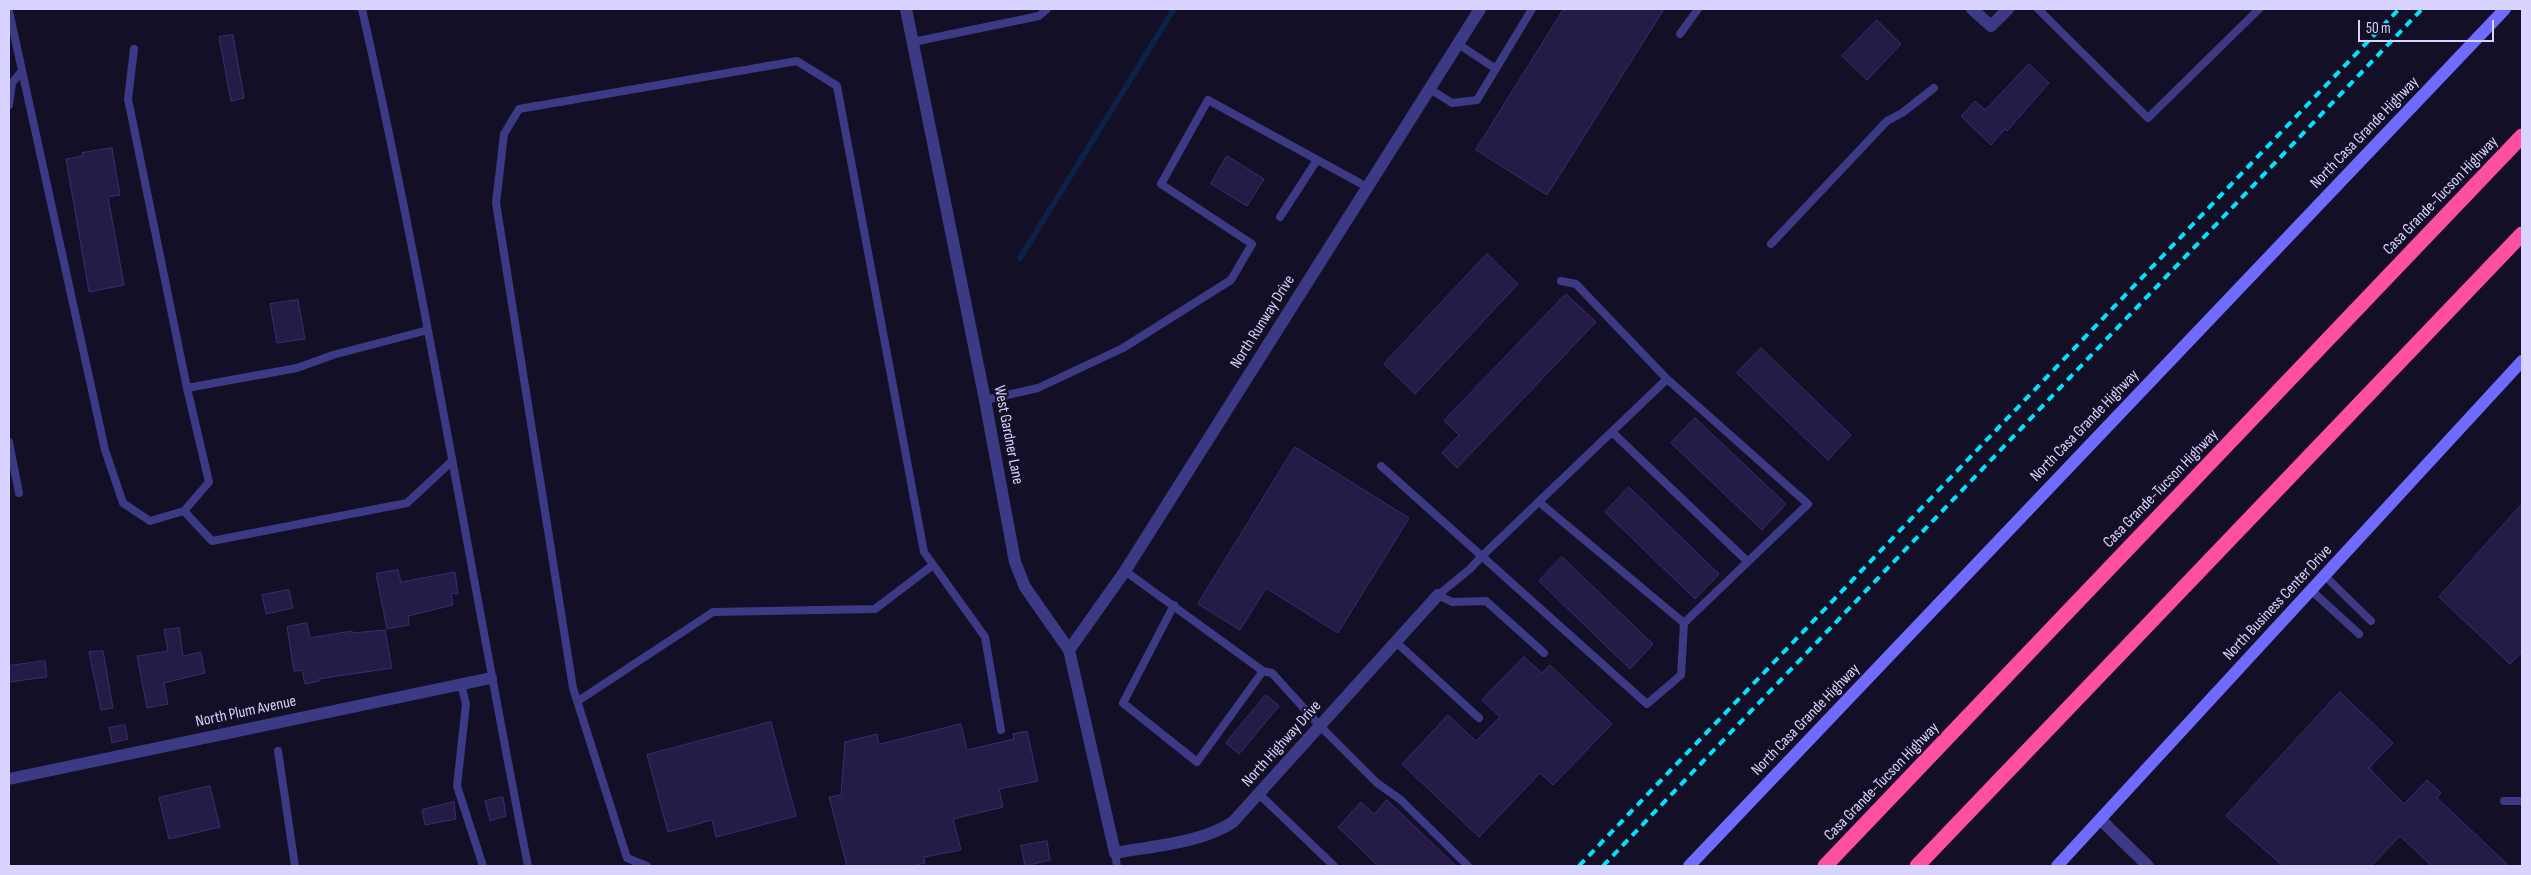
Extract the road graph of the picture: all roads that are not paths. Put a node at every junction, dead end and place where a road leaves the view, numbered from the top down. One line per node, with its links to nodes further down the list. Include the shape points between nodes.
1 (362, 9): 29 (lane)
2 (906, 9): 14 (street, West Gardner Lane)
3 (1046, 9): 14 (lane, via 1039,16)
4 (1480, 9): 15 (street, North Runway Drive)
5 (1532, 9): 17 (lane)
6 (1698, 9): 13 (lane)
7 (1972, 9): 8 (street, via 1991,26)
8 (2008, 9)
9 (2038, 9): 10 (lane, via 2148,118)
10 (2259, 9)
11 (2505, 9): 76 (main road, North Casa Grande Highway)
12 (9, 11): 18 (lane)
13 (1680, 34)
14 (913, 42): 33 (street, West Gardner Lane)
15 (1458, 44): 17 (lane); 19 (street, North Runway Drive)
16 (134, 49): 32 (lane, via 128,99)
17 (1496, 69): 19 (lane, via 1478,100 1452,103)
18 (21, 72): 21 (lane, via 12,83); 40 (lane, via 105,450 123,503 150,521)
19 (1430, 88): 24 (street, North Runway Drive)
20 (1934, 88): 27 (lane, via 1888,121)
21 (9, 105)
22 (2522, 135): 77 (highway, Casa Grande-Tucson Highway)
23 (1317, 160): 24 (lane); 25 (lane); 33 (lane, via 1208,100 1161,184 1252,244 1231,280 1115,352 1038,388)
24 (1367, 187): 44 (street, North Runway Drive)
25 (1280, 217)
26 (2522, 234): 78 (highway)
27 (1770, 244)
28 (1561, 282): 31 (lane, via 1576,284)
29 (428, 330): 32 (lane, via 297,368); 36 (lane)
30 (2521, 365): 45 (main road, North Business Center Drive)
31 (1667, 379): 34 (lane); 42 (lane, via 1808,504)
32 (187, 388): 40 (lane, via 209,482)
33 (985, 400): 53 (street, West Gardner Lane, via 1015,562 1025,587)
34 (1612, 432): 39 (lane); 42 (lane)
35 (9, 442): 38 (lane)
36 (451, 462): 40 (lane, via 407,503 212,541); 56 (lane)
37 (1381, 466): 41 (lane)
38 (19, 493)
39 (1539, 502): 41 (lane); 50 (lane)
40 (184, 511)
41 (1481, 558): 47 (lane); 50 (lane, via 1647,704 1681,675)
42 (1748, 562): 50 (lane)
43 (933, 565): 58 (lane, via 875,609 713,612); 58 (lane, via 924,552 837,86 797,61 519,108 504,134 496,203 573,688); 61 (lane, via 985,637)
44 (1125, 570): 48 (lane); 53 (street, North Runway Drive)
45 (2325, 576): 46 (main road, North Business Center Drive); 49 (lane)
46 (2312, 591): 51 (lane); 67 (main road, North Business Center Drive)
47 (1438, 595): 52 (street, North Highway Drive); 54 (lane, via 1452,602 1486,601)
48 (1174, 605): 55 (lane); 55 (lane, via 1123,703 1197,762)
49 (2371, 621)
50 (1684, 623)
51 (2359, 634)
52 (1396, 642): 59 (lane); 60 (street, North Highway Drive)
53 (1069, 650): 68 (street, West Gardner Lane)
54 (1544, 653)
55 (1263, 671): 60 (lane, via 1272,673)
56 (491, 678): 57 (street, North Plum Avenue); 71 (lane)
57 (461, 684): 63 (street, North Plum Avenue); 70 (lane, via 466,704 457,786)
58 (578, 701): 72 (lane, via 627,858)
59 (1479, 718)
60 (1320, 726): 64 (street, North Highway Drive); 75 (lane)
61 (1001, 730)
62 (278, 751): 69 (lane)
63 (9, 779)
64 (1259, 794): 68 (street, North Highway Drive, via 1219,832); 74 (lane)
65 (2504, 801): 66 (lane)
66 (2522, 801)
67 (2101, 820): 79 (main road, North Business Center Drive); 80 (street)
68 (1115, 853): 73 (lane)
69 (295, 866)
70 (483, 866)
71 (528, 866)
72 (647, 866)
73 (1117, 866)
74 (1334, 866)
75 (1468, 866)
76 (1689, 866)
77 (1826, 866)
78 (1917, 866)
79 (2057, 866)
80 (2148, 866)

